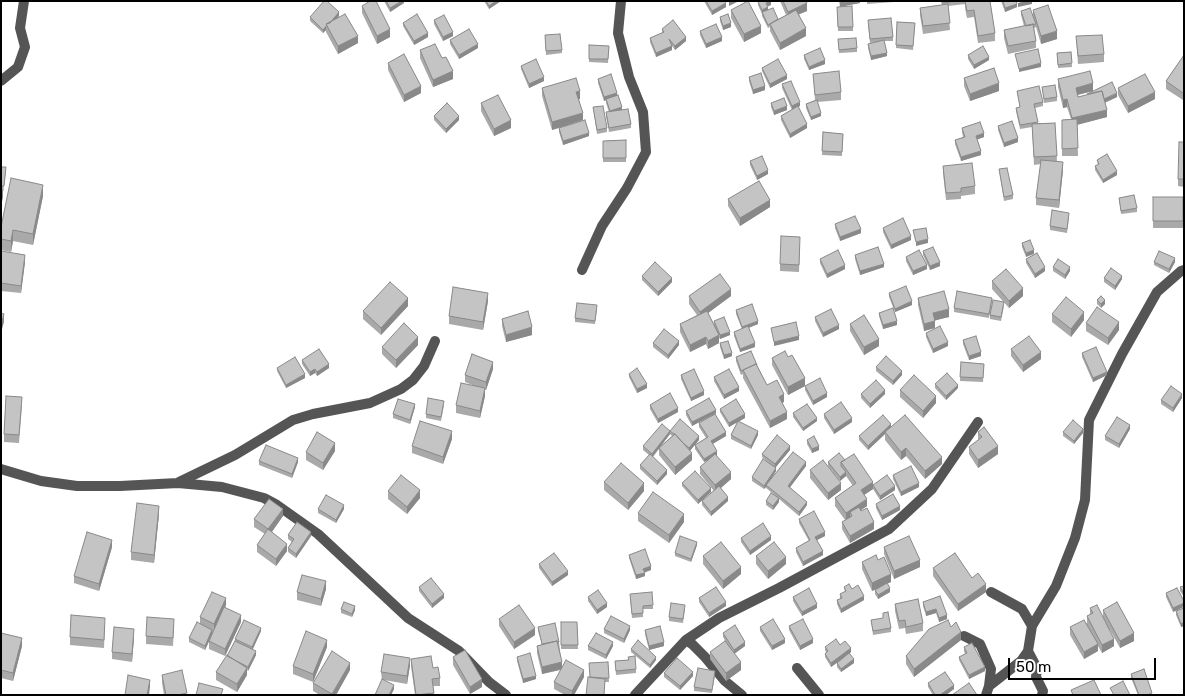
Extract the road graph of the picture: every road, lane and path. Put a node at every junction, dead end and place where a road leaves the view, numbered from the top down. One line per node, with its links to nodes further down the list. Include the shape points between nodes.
1 (24, 1): 3 (street, via 20,28 25,47 18,67)
2 (621, 1): 4 (street, via 618,33 629,77 643,112 646,152 602,226)
3 (1, 81)
4 (582, 270)
5 (1184, 270): 11 (street, via 1157,292 1089,420 1085,500 1076,538 1056,586)
6 (435, 340): 9 (street, via 424,366 400,389 370,402 293,420)
7 (978, 422): 13 (street, via 932,489 890,529 727,614)
8 (1, 469): 9 (street, via 41,481 77,486)
9 (178, 483): 17 (street, via 242,491 277,505 318,534 408,618 466,656 489,682)
10 (991, 592): 11 (street, via 1022,609)
11 (1032, 626): 14 (street)
12 (964, 636): 16 (street, via 980,644 991,669)
13 (686, 640): 18 (street); 19 (street)
14 (1028, 651): 16 (street); 21 (street, via 1037,668 1036,677)
15 (797, 668): 20 (street)
16 (988, 690)
17 (506, 695)
18 (635, 695)
19 (742, 695)
20 (819, 695)
21 (1042, 695)

